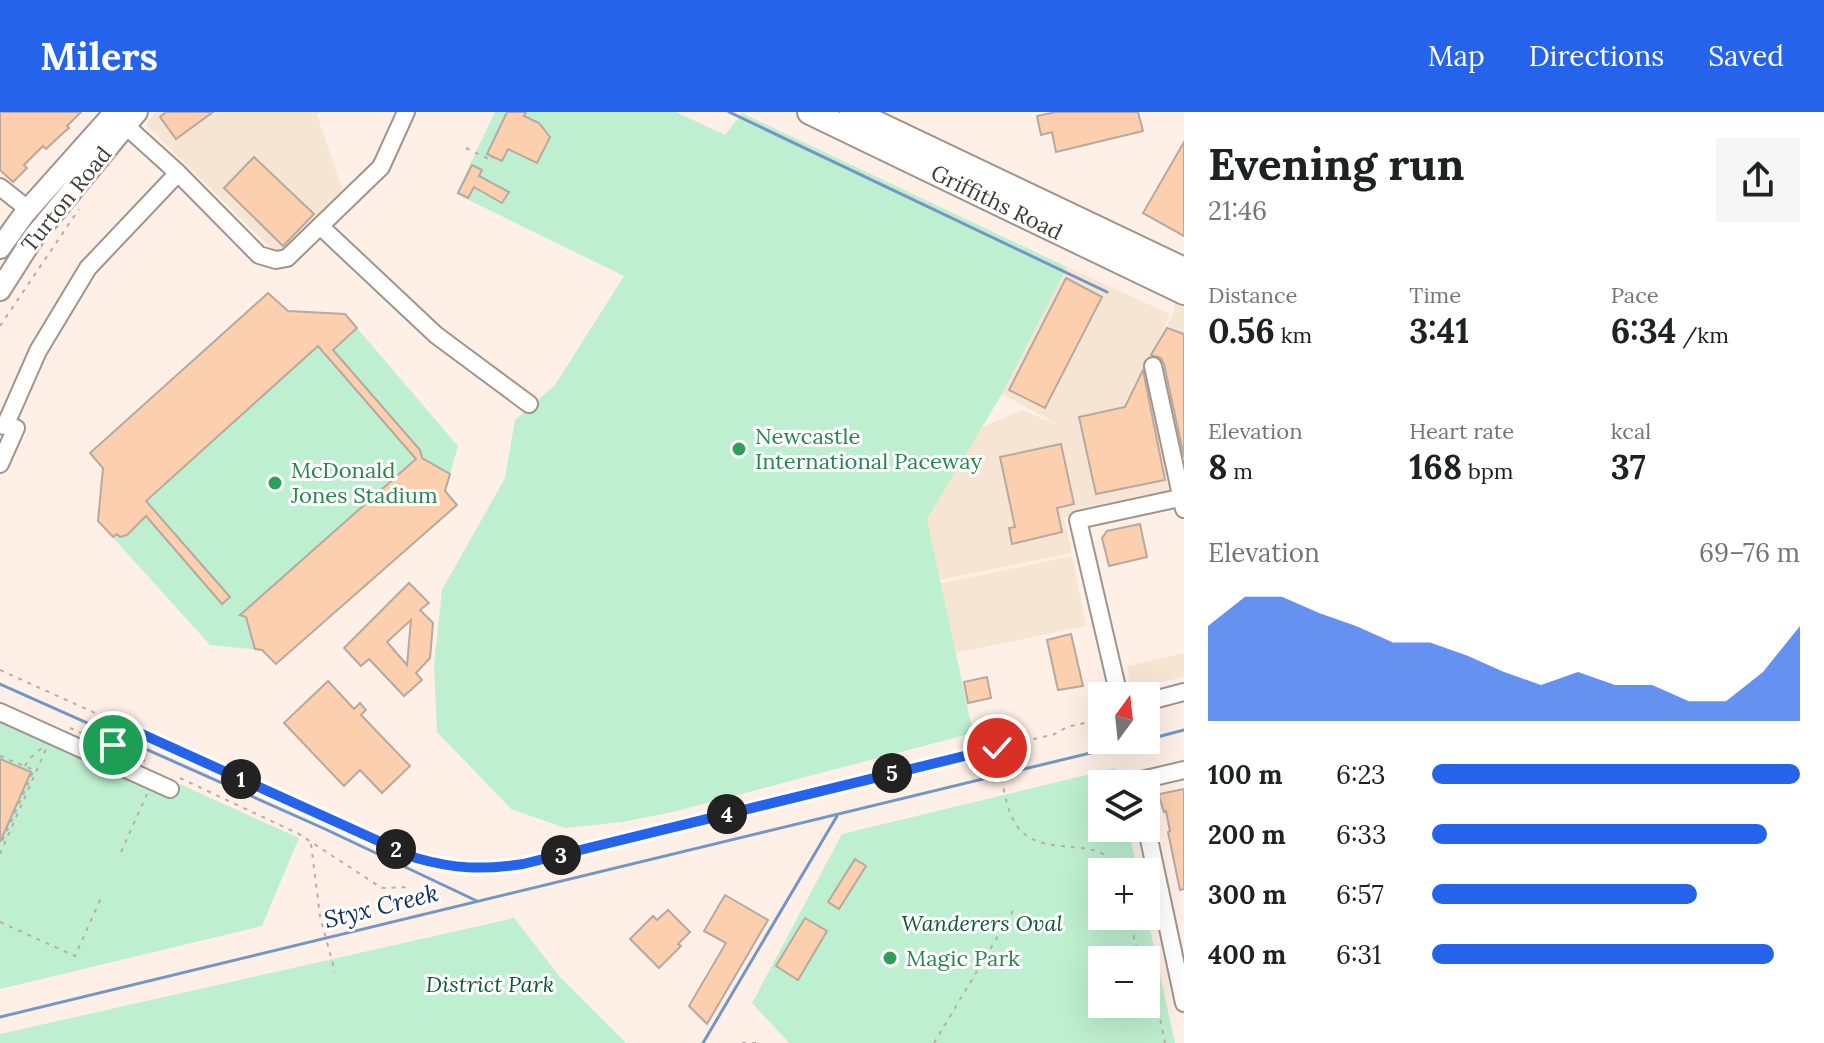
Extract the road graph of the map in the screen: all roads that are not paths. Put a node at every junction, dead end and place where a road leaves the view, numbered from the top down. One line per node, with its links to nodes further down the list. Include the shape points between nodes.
1 (406, 112): 8 (street, via 381,167)
2 (810, 112): 12 (highway, Griffiths Road)
3 (852, 112): 10 (highway, Griffiths Road)
4 (126, 117): 5 (street); 7 (main road, Turton Road); 11 (main road, Turton Road)
5 (178, 173): 8 (street, via 259,255 287,258); 15 (street, via 88,268)
6 (0, 187): 7 (street)
7 (28, 209): 9 (main road, Turton Road)
8 (320, 226): 14 (street, via 436,335)
9 (3, 238)
10 (1184, 270)
11 (1, 286)
12 (1184, 292)
13 (1153, 366): 17 (street)
14 (529, 404)
15 (2, 425): 16 (street, via 16,428)
16 (0, 464)
17 (1183, 501): 18 (street, via 1078,520)
18 (1116, 682)
19 (1184, 692): 20 (street)
20 (1160, 698)
21 (0, 712): 24 (street)
22 (1184, 770): 23 (street)
23 (1160, 776)
24 (174, 783)
25 (1150, 842): 26 (street)
26 (1184, 1003)

